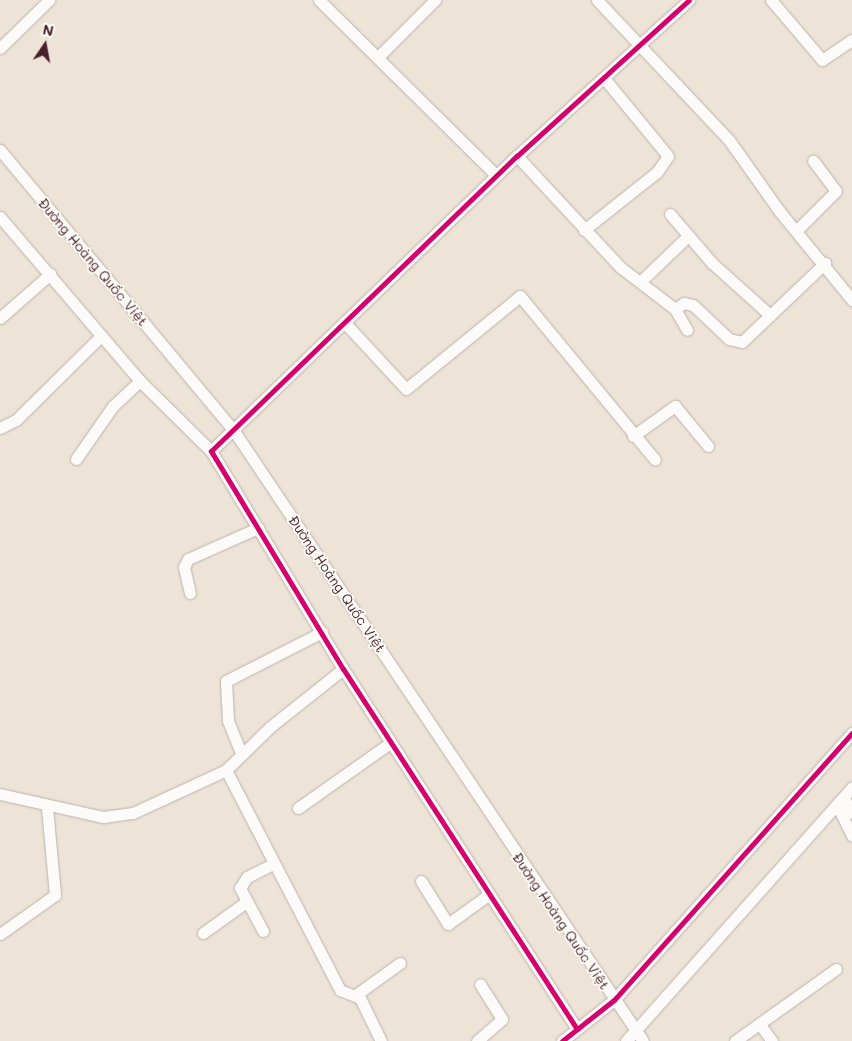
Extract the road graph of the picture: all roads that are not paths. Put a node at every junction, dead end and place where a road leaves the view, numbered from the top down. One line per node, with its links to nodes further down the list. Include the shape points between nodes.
1 (49, 0): 9 (street)
2 (319, 0): 10 (street)
3 (435, 0): 10 (street)
4 (597, 0): 8 (street)
5 (689, 0): 8 (street)
6 (771, 0): 7 (street, via 822,60)
7 (852, 40)
8 (639, 46): 11 (street); 19 (street, via 729,140)
9 (0, 48)
10 (378, 58): 15 (street)
11 (604, 78): 13 (street); 18 (street, via 668,156 657,172)
12 (0, 150): 33 (street, Đường Hoàng Quốc Việt)
13 (517, 156): 15 (street); 18 (street)
14 (813, 161): 19 (street, via 836,191)
15 (496, 176): 28 (street)
16 (670, 214): 20 (street)
17 (0, 218): 22 (street)
18 (584, 230): 23 (street, via 629,275)
19 (797, 230): 21 (street)
20 (688, 236): 23 (street); 26 (street, via 731,282)
21 (825, 263): 24 (street); 26 (street)
22 (50, 274): 27 (street); 30 (street)
23 (641, 282): 25 (street)
24 (852, 300)
25 (674, 309): 26 (street, via 684,303 692,305 728,339 738,343); 29 (street)
26 (770, 314)
27 (0, 318)
28 (344, 322): 33 (street); 34 (street, via 406,389 520,296)
29 (687, 330)
30 (102, 336): 31 (street); 32 (street, via 16,420)
31 (140, 382): 36 (street); 37 (street, via 113,406)
32 (0, 428)
33 (231, 433): 36 (street); 65 (street, Đường Hoàng Quốc Việt)
34 (633, 436): 35 (street, via 675,406); 38 (street)
35 (708, 446)
36 (214, 449): 39 (street)
37 (76, 459)
38 (655, 460)
39 (258, 528): 40 (street, via 188,559 184,567); 41 (street)
40 (190, 593)
41 (322, 632): 42 (street); 45 (street, via 226,681 228,720)
42 (343, 668): 44 (street); 45 (street)
43 (852, 733): 65 (street)
44 (390, 743): 51 (street); 56 (street)
45 (241, 753): 46 (street)
46 (226, 770): 50 (street, via 125,816); 54 (street)
47 (852, 787): 49 (street)
48 (0, 794): 50 (street)
49 (841, 801): 52 (street); 53 (street); 68 (street)
50 (47, 807): 60 (street, via 54,895)
51 (298, 808)
52 (852, 813)
53 (852, 836)
54 (272, 864): 57 (street, via 241,882 240,893); 64 (street, via 340,990)
55 (421, 881): 56 (street, via 448,924)
56 (488, 895): 67 (street)
57 (246, 902): 58 (street); 59 (street)
58 (264, 932)
59 (203, 933)
60 (0, 934)
61 (400, 963): 64 (street)
62 (836, 970): 66 (street)
63 (480, 984): 70 (street, via 502,1019)
64 (356, 994): 69 (street)
65 (614, 1000): 67 (street); 68 (street, Đường Hoàng Quốc Việt)
66 (761, 1026): 73 (street); 74 (street)
67 (577, 1029): 71 (street)
68 (640, 1037): 72 (street)
69 (381, 1041)
70 (476, 1041)
71 (562, 1041)
72 (626, 1041)
73 (735, 1041)
74 (772, 1041)

